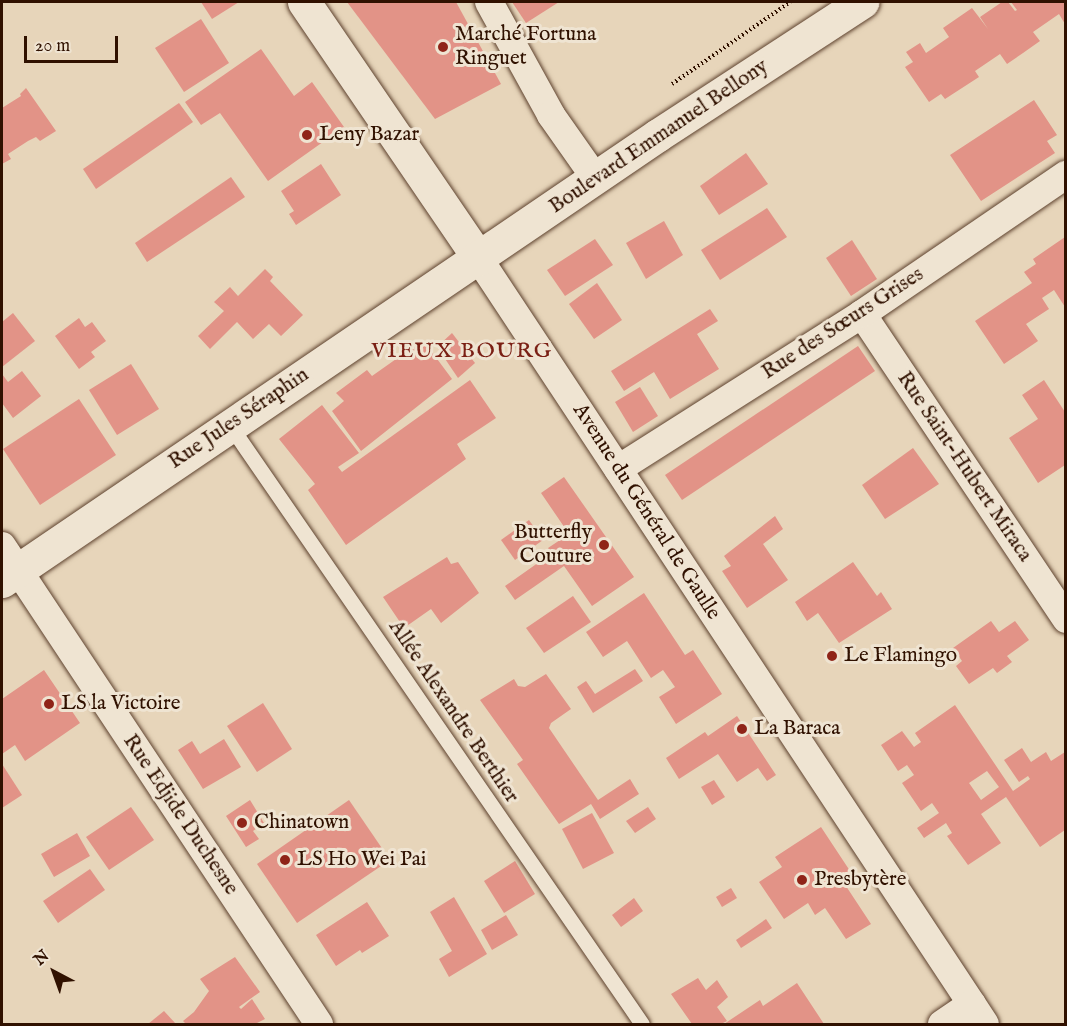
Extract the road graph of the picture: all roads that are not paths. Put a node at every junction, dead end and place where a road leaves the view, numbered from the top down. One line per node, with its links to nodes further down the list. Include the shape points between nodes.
1 (304, 2): 6 (street, Avenue du Général de Gaulle)
2 (489, 2): 5 (street, via 551,115)
3 (851, 6): 5 (street, Boulevard Emmanuel Bellony)
4 (1065, 175): 7 (street, Rue des Sœurs Grises)
5 (596, 179): 6 (street, Boulevard Emmanuel Bellony)
6 (479, 259): 8 (street, Rue Jules Séraphin); 9 (street, Avenue du Général de Gaulle)
7 (862, 314): 9 (street, Rue des Sœurs Grises); 11 (street, Rue Saint-Hubert Miraca)
8 (230, 424): 10 (street, Rue Jules Séraphin); 14 (lane, Allée Alexandre Berthier)
9 (618, 469): 12 (street, Avenue du Général de Gaulle)
10 (7, 566): 13 (street, Rue Edjide Duchesne)
11 (1065, 619)
12 (978, 1014): 15 (street)
13 (319, 1024)
14 (642, 1024)
15 (942, 1024)

